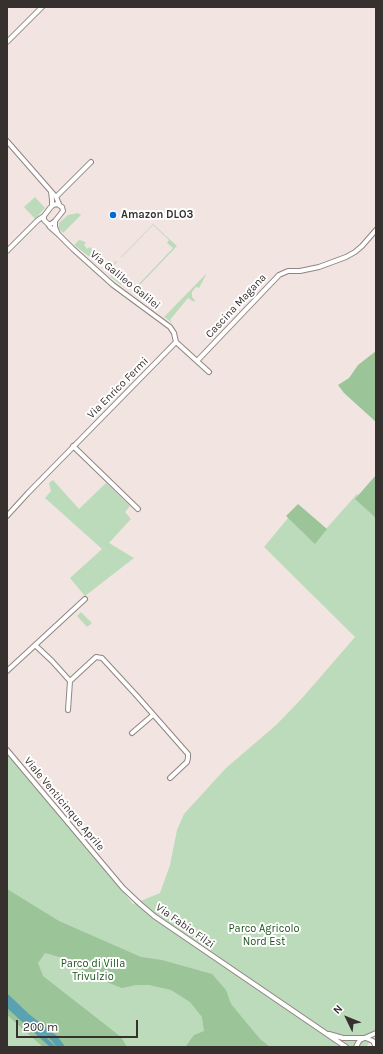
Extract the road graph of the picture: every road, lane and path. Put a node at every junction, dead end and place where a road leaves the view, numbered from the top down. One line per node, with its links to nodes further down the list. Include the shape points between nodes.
1 (42, 7): 2 (street)
2 (7, 42)
3 (7, 141): 5 (street)
4 (91, 162): 6 (street)
5 (51, 192): 6 (street); 8 (street)
6 (56, 197): 7 (street)
7 (59, 204): 8 (street); 10 (street, via 63,211)
8 (52, 206): 9 (street)
9 (44, 216): 11 (street); 12 (street)
10 (55, 221): 12 (street, via 51,224); 14 (street)
11 (35, 223): 12 (street); 15 (street)
12 (46, 223): 14 (street, Via Galileo Galilei)
13 (376, 230): 17 (street, Cascina Magana, via 362,246 346,257 319,267 288,271 279,275)
14 (58, 234): 16 (street, Via Galileo Galilei, via 112,285 170,327)
15 (7, 252)
16 (176, 342): 17 (street); 19 (street, Via Enrico Fermi)
17 (197, 361): 18 (street)
18 (209, 372)
19 (73, 446): 20 (street); 21 (street, Via Enrico Fermi)
20 (138, 509)
21 (7, 516)
22 (86, 599): 23 (street)
23 (35, 645): 24 (street); 25 (street)
24 (7, 671)
25 (70, 681): 26 (street); 27 (street, via 96,657 102,658)
26 (68, 710)
27 (153, 714): 28 (street); 30 (street, via 188,754 187,762)
28 (132, 733)
29 (7, 750): 31 (street, Viale Venticinque Aprile)
30 (170, 778)
31 (108, 869): 32 (street, Via Fabio Filzi, via 127,892 149,912)
32 (320, 1029): 34 (street, Via Fabio Filzi, via 347,1039); 35 (street, Via Fabio Filzi)
33 (376, 1033): 34 (street)
34 (364, 1038): 36 (street); 37 (street, via 373,1041)
35 (346, 1047)
36 (356, 1047)
37 (376, 1047)

